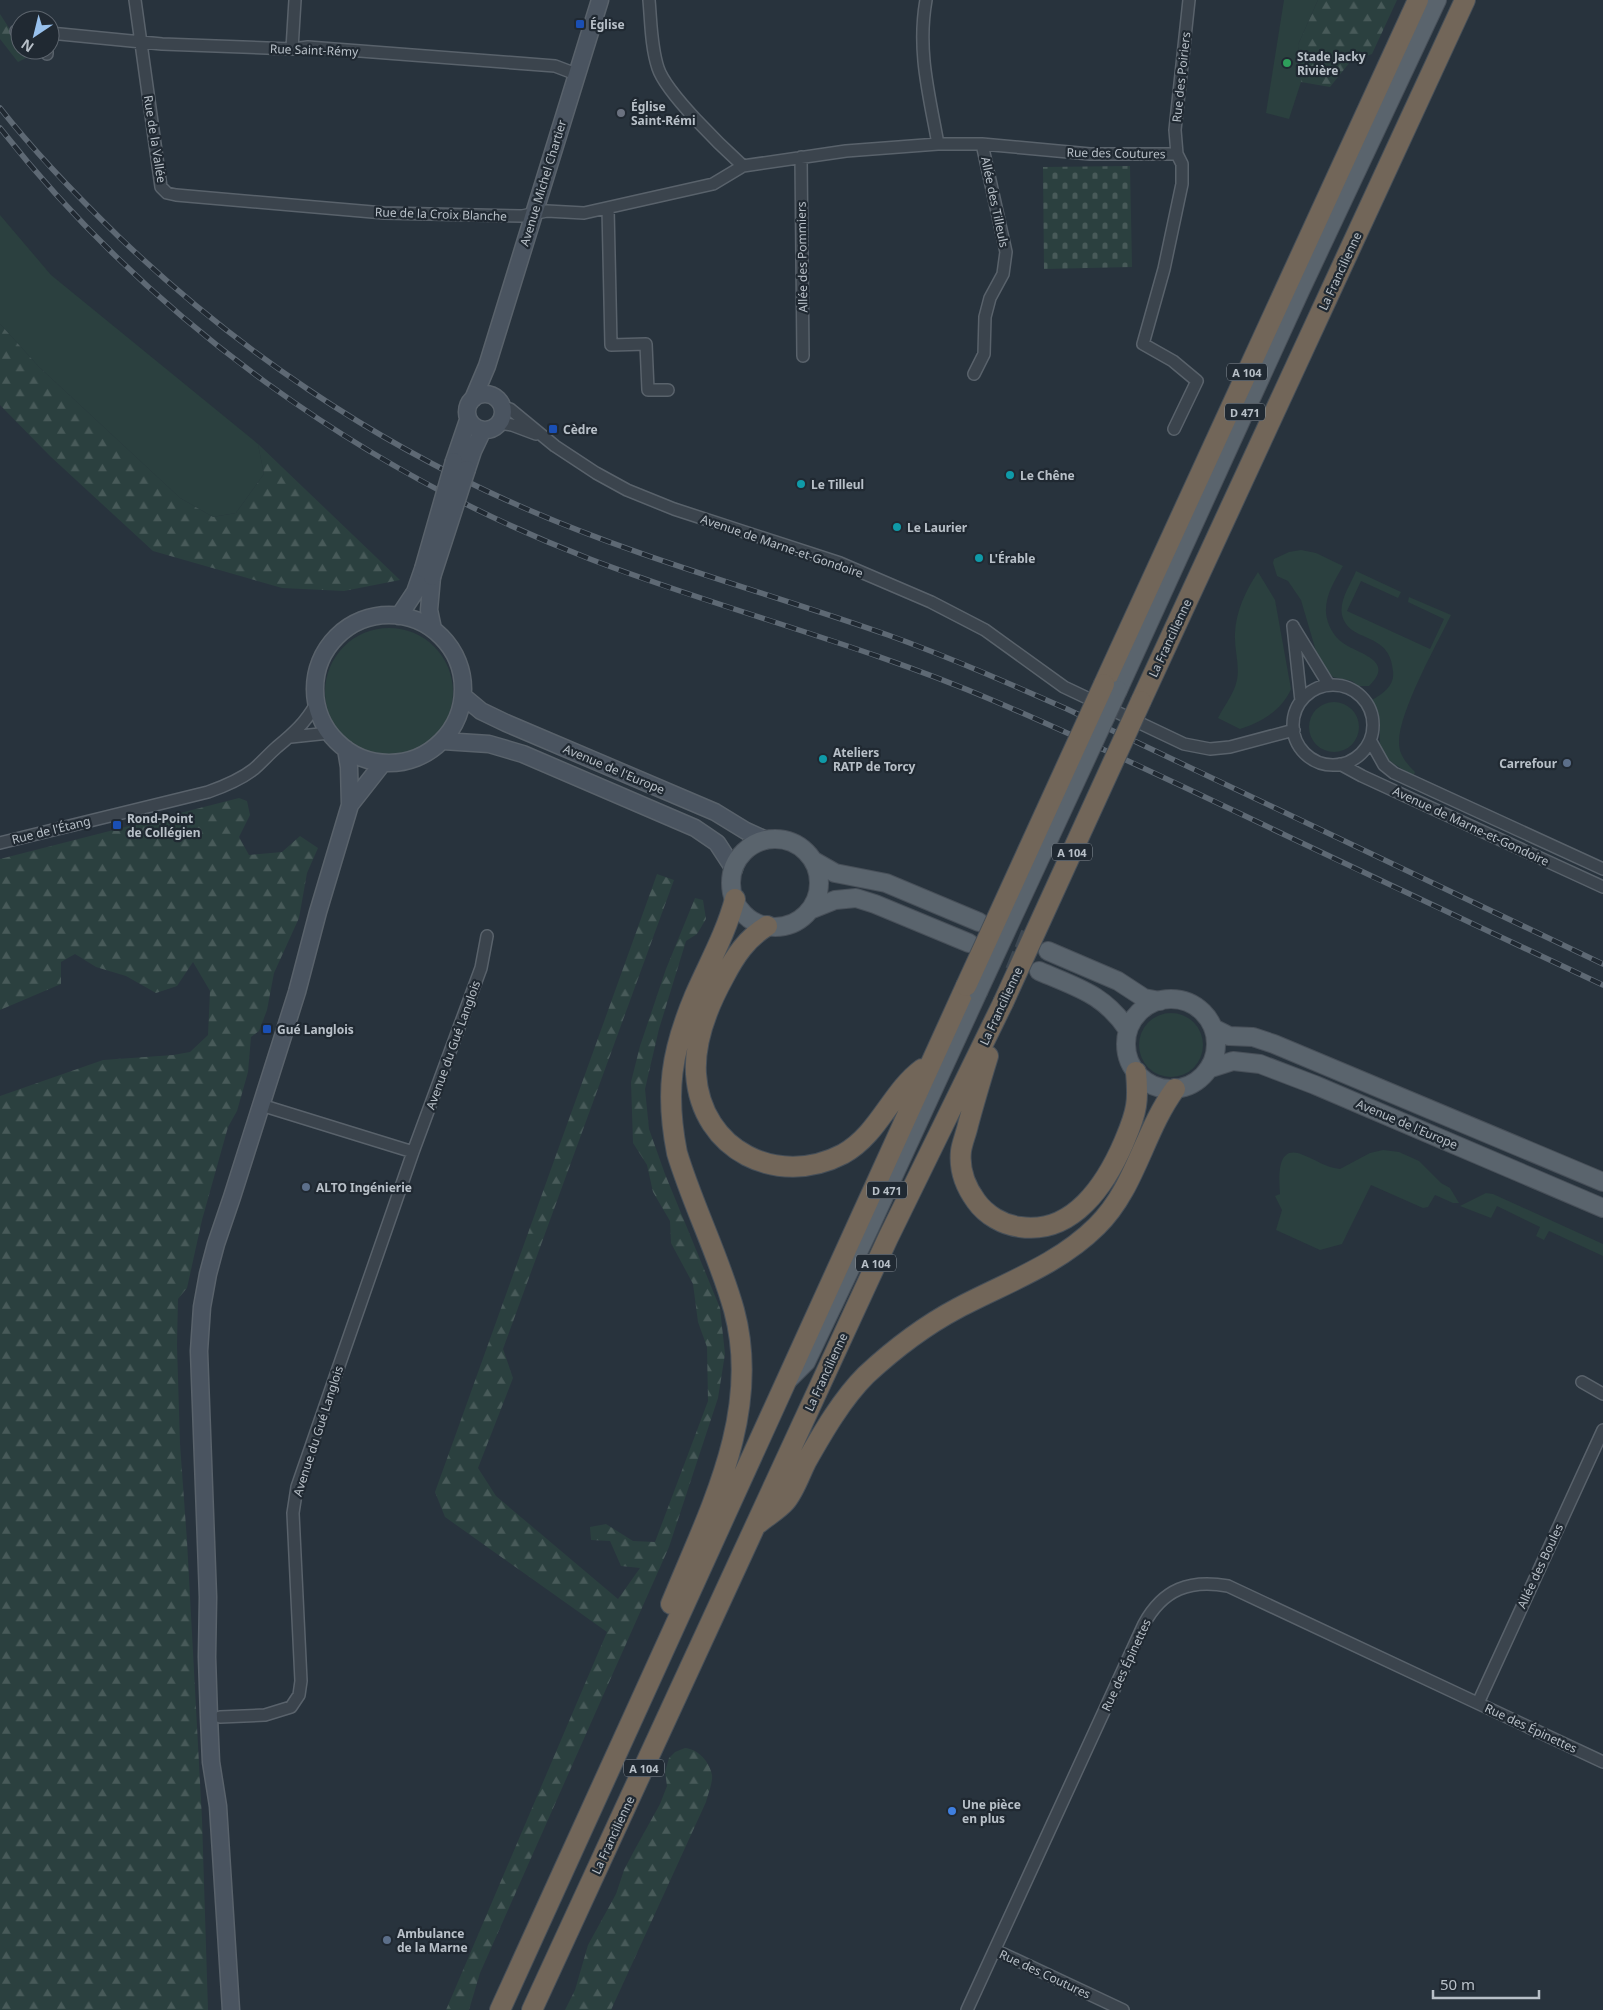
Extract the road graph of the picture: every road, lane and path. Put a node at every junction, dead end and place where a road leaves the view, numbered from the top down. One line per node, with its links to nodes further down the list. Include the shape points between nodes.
1 (135, 0): 11 (street, Rue de la Vallée)
2 (295, 0): 12 (street)
3 (600, 0): 13 (main road, Avenue Michel Chartier)
4 (649, 0): 18 (street, via 658,70 668,86 721,146)
5 (926, 0): 14 (street, via 922,23 923,67)
6 (1189, 0): 16 (street, Rue des Poiriers, via 1175,130)
7 (1418, 0): 38 (highway, A 104)
8 (1437, 0): 38 (main road, D 471)
9 (1465, 0): 67 (highway, La Francilienne / A 104, bridge)
10 (60, 34): 11 (street, Rue Saint-Rémy)
11 (141, 41): 12 (street, Rue Saint-Rémy); 19 (street, Rue de la Vallée, via 161,187 167,193)
12 (292, 49): 13 (street, Rue Saint-Rémy, via 308,47 555,66)
13 (576, 74): 21 (main road, Avenue Michel Chartier)
14 (938, 144): 15 (street, Rue des Coutures); 17 (street, Rue des Coutures)
15 (982, 144): 16 (street, Rue des Coutures, via 1090,154); 24 (street, Allée des Tilleuls, via 1006,252 1003,274 990,298 985,317 984,354)
16 (1176, 154): 30 (street, Rue des Coutures, via 1182,164 1182,184 1164,269 1143,344 1173,361 1197,381)
17 (801, 157): 18 (street, Rue des Coutures); 22 (street, Allée des Pommiers)
18 (743, 166): 20 (street, Rue de la Croix Blanche, via 714,184)
19 (310, 207): 21 (street, Rue de la Croix Blanche, via 391,213)
20 (608, 208): 21 (street, Rue de la Croix Blanche, via 584,213 547,211); 25 (street, via 611,345 646,344 648,390)
21 (534, 214): 23 (main road, Avenue Michel Chartier)
22 (803, 356)
23 (487, 366): 26 (main road, Avenue Michel Chartier); 27 (main road)
24 (974, 374)
25 (668, 390)
26 (473, 399): 27 (main road, via 484,394); 28 (main road, via 467,407)
27 (499, 402): 29 (main road, via 503,413); 32 (street, Avenue de Marne-et-Gondoire)
28 (468, 420): 31 (main road); 33 (main road)
29 (499, 423): 31 (main road); 32 (street, Avenue de Marne-et-Gondoire)
30 (1174, 429)
31 (483, 430): 33 (main road, via 473,451)
32 (544, 437): 42 (street, Avenue de Marne-et-Gondoire, via 596,473 650,500 840,563 954,613 985,630 1064,687 1184,744 1210,749 1230,747)
33 (461, 465): 34 (main road, bridge)
34 (428, 573): 35 (main road); 36 (main road, via 428,610)
35 (399, 616): 36 (main road, via 417,620); 41 (main road, via 365,619 341,632 327,648 318,666)
36 (433, 629): 39 (main road, via 445,640 459,663)
37 (1329, 685): 40 (street, via 1309,693); 40 (street, via 1292,626); 45 (street, via 1353,690 1363,698 1373,718)
38 (1111, 687): 65 (highway, A 104, bridge)
39 (463, 696): 46 (main road, via 457,720); 51 (main road, Avenue de l'Europe, via 481,711 506,723 715,812)
40 (1301, 701): 42 (street)
41 (316, 704): 43 (main road); 44 (street, Rue de l'Étang)
42 (1294, 730): 49 (street, via 1298,742 1315,760)
43 (329, 733): 44 (street); 47 (main road)
44 (291, 737): 52 (street, Rue de l'Étang, via 233,783)
45 (1370, 740): 49 (street, via 1353,760); 54 (street, Avenue de Marne-et-Gondoire, via 1384,765 1394,773)
46 (443, 741): 48 (main road, via 416,759); 55 (main road, Avenue de l'Europe, via 488,744 523,754 695,828 717,843)
47 (346, 749): 48 (main road, via 364,759); 50 (main road)
48 (383, 763): 50 (main road)
49 (1340, 764): 56 (street, Avenue de Marne-et-Gondoire)
50 (350, 805): 74 (main road)
51 (766, 840): 53 (main road, Avenue de l'Europe, via 793,843); 55 (main road, via 746,850)
52 (0, 843)
53 (814, 861): 58 (main road, via 819,886); 59 (main road, Avenue de l'Europe, via 835,872 886,883)
54 (1603, 869)
55 (734, 870): 57 (main road)
56 (1603, 887)
57 (735, 899): 60 (main road, via 748,917); 84 (highway, via 726,928 680,1035 671,1073 670,1095 671,1126 677,1153 734,1311 742,1389 740,1410 725,1467 670,1607)
58 (810, 910): 60 (main road, via 790,924); 62 (main road, via 835,900 856,898)
59 (979, 922)
60 (767, 926): 70 (highway, via 750,937 732,961 704,1022 697,1055 696,1074 702,1106 723,1138 737,1150 768,1165 785,1167 818,1164 834,1158 873,1130 911,1077)
61 (487, 936): 75 (street, Avenue du Gué Langlois, via 481,968)
62 (969, 943)
63 (1048, 951): 66 (main road, Avenue de l'Europe, via 1118,982 1144,998)
64 (1039, 971): 69 (main road, via 1097,997 1117,1013)
65 (972, 989): 70 (highway, A 104); 78 (main road, D 471, via 806,1362)
66 (1160, 1001): 68 (main road, Avenue de l'Europe, via 1186,1002 1202,1012); 69 (main road, via 1140,1011)
67 (1003, 1003): 72 (highway, via 961,1151 962,1176 969,1191 995,1218 1011,1226 1044,1226 1086,1204 1110,1170 1131,1125 1136,1106); 82 (highway, La Francilienne / A 104, via 888,1238)
68 (1213, 1028): 71 (main road, via 1216,1050); 76 (main road, Avenue de l'Europe, via 1229,1036 1274,1044)
69 (1128, 1030): 72 (main road, via 1126,1047)
70 (930, 1063): 78 (highway, A 104)
71 (1208, 1069): 73 (main road, Avenue de l'Europe, via 1197,1081); 77 (main road, Avenue de l'Europe, via 1233,1061 1260,1064 1324,1088)
72 (1136, 1072): 73 (main road, via 1153,1085)
73 (1175, 1089): 82 (highway, via 1163,1105 1122,1194 1098,1226 1063,1254 956,1309 891,1352 864,1377 842,1404 818,1440 786,1501)
74 (261, 1105): 75 (street); 83 (main road, via 216,1244 202,1306 199,1351)
75 (413, 1152): 86 (street, Avenue du Gué Langlois, via 297,1487 294,1513 301,1681 298,1695 291,1707 265,1715)
76 (1603, 1182)
77 (1603, 1208)
78 (786, 1382): 84 (highway, A 104)
79 (1582, 1382): 80 (street)
80 (1603, 1394)
81 (1603, 1430): 85 (street, Allée des Boules)
82 (755, 1526): 92 (highway, La Francilienne / A 104)
83 (208, 1597): 86 (main road); 88 (main road, via 209,1717)
84 (670, 1637): 91 (highway, A 104)
85 (1478, 1703): 87 (street, Rue des Épinettes); 89 (street, Rue des Épinettes, via 1228,1586 1200,1583 1172,1592 1144,1624)
86 (220, 1717): 88 (main road)
87 (1603, 1762)
88 (218, 1806): 90 (main road)
89 (995, 1950): 93 (street, Rue des Épinettes); 94 (street, Rue des Coutures)
90 (231, 2010)
91 (500, 2010)
92 (532, 2010)
93 (967, 2010)
94 (1123, 2010)

